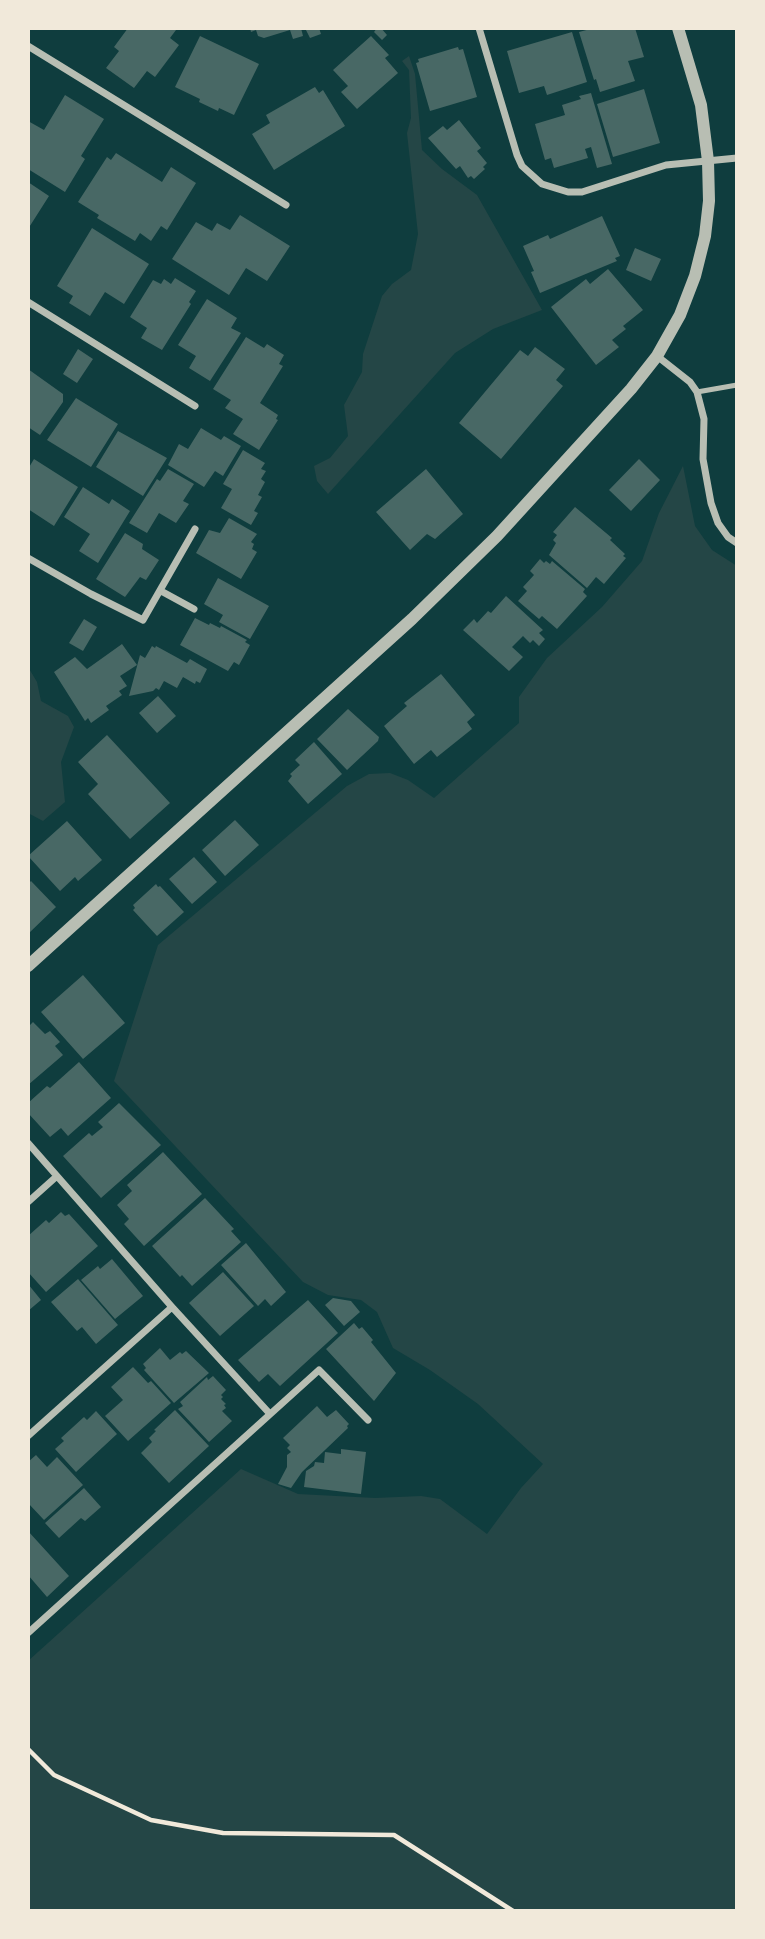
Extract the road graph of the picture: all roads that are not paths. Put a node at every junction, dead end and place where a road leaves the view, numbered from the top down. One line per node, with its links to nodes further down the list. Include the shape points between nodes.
1 (480, 28): 5 (street, via 517,155 542,184 582,192 666,165)
2 (678, 28): 5 (street, via 701,105)
3 (28, 46): 6 (street)
4 (737, 158): 5 (street)
5 (708, 161): 8 (street, via 709,201 701,256 680,315)
6 (286, 205)
7 (28, 302): 11 (street)
8 (657, 356): 10 (street); 17 (street, via 497,536 412,619)
9 (737, 385): 10 (lane)
10 (697, 392): 13 (street, via 704,419 703,459 711,503 718,523)
11 (195, 406)
12 (195, 529): 15 (street)
13 (737, 544)
14 (28, 558): 15 (street, via 143,620)
15 (161, 591): 16 (street)
16 (194, 609)
17 (28, 966)
18 (28, 1143): 19 (street)
19 (57, 1176): 20 (street); 21 (street)
20 (28, 1202)
21 (172, 1307): 22 (street); 24 (street)
22 (270, 1414): 23 (street, via 319,1370); 25 (street)
23 (368, 1420)
24 (28, 1436)
25 (28, 1633)

